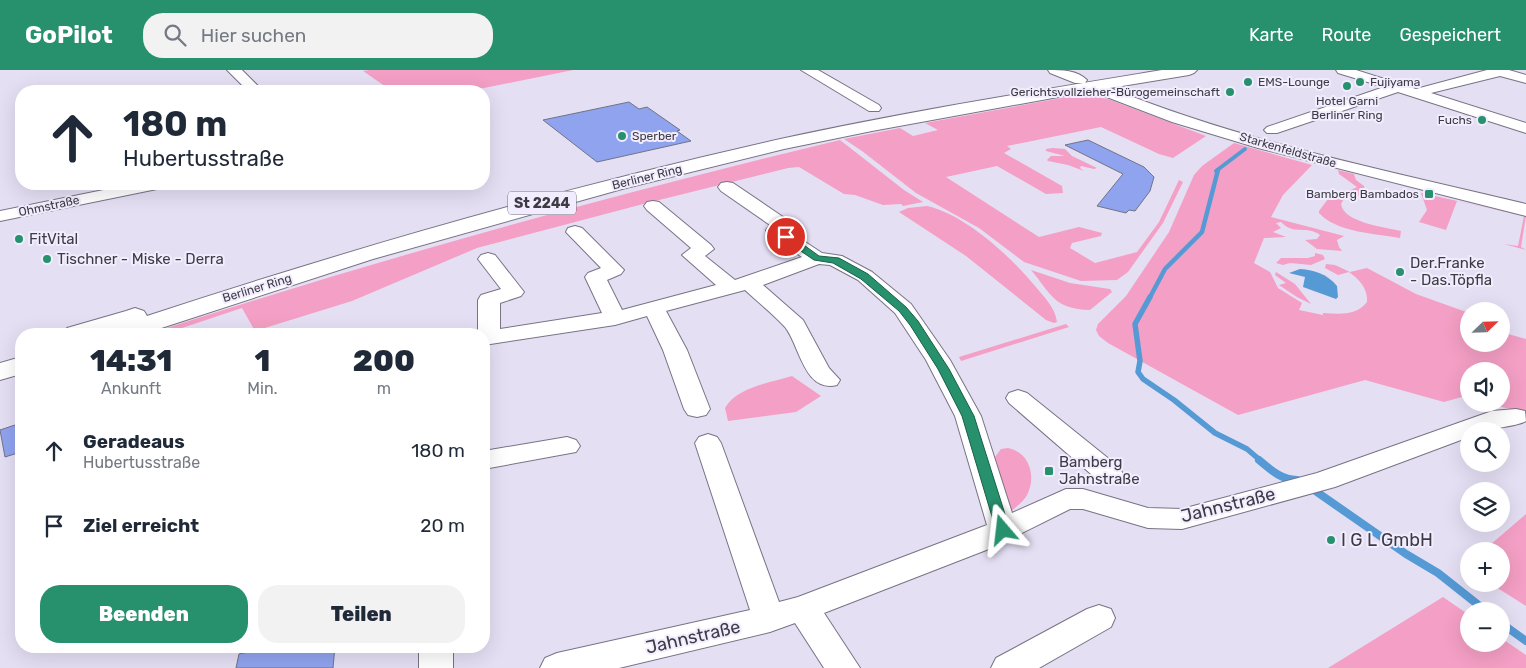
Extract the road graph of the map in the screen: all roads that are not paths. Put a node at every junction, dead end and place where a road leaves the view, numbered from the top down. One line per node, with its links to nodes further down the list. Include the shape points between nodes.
1 (234, 70): 10 (street)
2 (808, 70): 13 (street)
3 (1055, 70): 8 (street, Starkenfeldstraße)
4 (1144, 70): 8 (main road, Berliner Ring / St 2244)
5 (1189, 70): 8 (main road, Berliner Ring / St 2244)
6 (1343, 70): 11 (street)
7 (1496, 71): 9 (street); 12 (street)
8 (1090, 79): 18 (main road, Starkenfeldstraße, via 1256,135); 20 (main road, Starkenfeldstraße, via 1167,114 1246,139); 28 (main road, Berliner Ring / St 2244, via 1012,91 785,138 590,185 372,245); 29 (main road, Berliner Ring / St 2244, via 787,143 604,187 375,251)
9 (1526, 79)
10 (250, 85)
11 (1398, 87): 12 (street); 15 (street)
12 (1416, 93): 14 (street)
13 (874, 108)
14 (1526, 128)
15 (1272, 130)
16 (727, 187): 23 (street, via 780,223 775,230)
17 (128, 190): 21 (street, Ohmstraße)
18 (1526, 201)
19 (653, 206): 25 (street, via 704,248 692,255)
20 (1526, 210)
21 (0, 216)
22 (576, 232): 27 (street, via 614,270 595,277)
23 (817, 258): 25 (street); 44 (street, via 835,260 865,276 914,323 944,369 968,416)
24 (488, 259): 30 (street, via 514,292 489,300)
25 (741, 286): 26 (street); 36 (street, via 796,325 818,371)
26 (654, 309): 27 (street); 38 (street, via 675,350)
27 (615, 318): 31 (street)
28 (96, 328)
29 (136, 328)
30 (487, 328)
31 (490, 337)
32 (15, 352): 33 (main road)
33 (0, 357)
34 (15, 367): 35 (main road)
35 (0, 372)
36 (828, 380)
37 (1018, 398): 43 (street)
38 (697, 410)
39 (1516, 416): 44 (street, Jahnstraße, via 1492,419 1319,482 1182,519 1148,518 1083,499 1066,499)
40 (708, 443): 47 (street, via 758,594)
41 (567, 446): 42 (street)
42 (490, 459)
43 (1109, 474)
44 (1003, 530): 45 (street, Jahnstraße)
45 (803, 608): 47 (street, Jahnstraße); 51 (street)
46 (1098, 618): 52 (street)
47 (770, 619): 50 (street, Jahnstraße)
48 (436, 653): 49 (street)
49 (436, 668)
50 (557, 668)
51 (843, 668)
52 (1008, 668)

